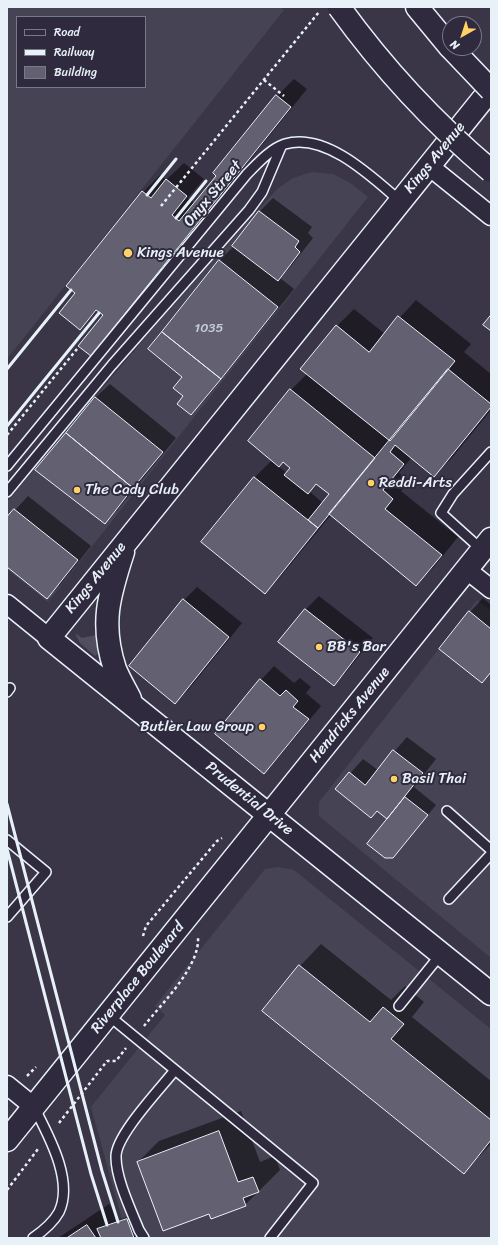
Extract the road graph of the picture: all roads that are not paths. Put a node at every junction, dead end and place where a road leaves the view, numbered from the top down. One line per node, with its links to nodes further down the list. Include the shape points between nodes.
1 (339, 7): 8 (main road, bridge, via 416,101 443,129)
2 (417, 7): 3 (main road)
3 (442, 37)
4 (459, 56): 5 (main road, bridge)
5 (491, 90): 7 (main road, Kings Avenue)
6 (283, 144): 9 (lane, via 299,142 324,147 357,166); 12 (lane, Onyx Street, via 261,159 247,174); 13 (lane, via 262,192 249,210 117,359)
7 (429, 166): 9 (main road, Kings Avenue); 10 (street)
8 (491, 171)
9 (400, 201): 14 (main road, Kings Avenue)
10 (491, 216)
11 (491, 452): 15 (lane, via 453,494 441,514)
12 (7, 466)
13 (7, 492)
14 (128, 538): 19 (main road, Kings Avenue); 20 (main road, via 111,588 107,613 109,642 115,670)
15 (486, 545): 16 (main road, Hendricks Avenue)
16 (467, 570): 17 (street); 22 (main road, Hendricks Avenue)
17 (491, 589)
18 (7, 604): 19 (street, Prudential Drive)
19 (48, 638): 20 (main road, Prudential Drive)
20 (133, 706): 22 (main road, Prudential Drive)
21 (447, 811): 24 (lane)
22 (269, 816): 28 (main road, Prudential Drive); 31 (main road, Riverplace Boulevard)
23 (7, 840): 27 (lane, via 46,872)
24 (491, 850)
25 (491, 854): 26 (lane)
26 (449, 899)
27 (7, 917)
28 (441, 954): 29 (main road, Prudential Drive); 30 (lane)
29 (491, 994)
30 (400, 1006)
31 (108, 1015): 32 (lane); 34 (main road, Riverplace Boulevard)
32 (175, 1070): 37 (lane, via 121,1137 115,1157 120,1180); 38 (lane, via 313,1183)
33 (7, 1085): 34 (street)
34 (34, 1107): 35 (main road, Riverplace Boulevard); 36 (lane, via 54,1150 61,1175 62,1197 59,1212 47,1228)
35 (7, 1140)
36 (33, 1238)
37 (144, 1238)
38 (270, 1238)

